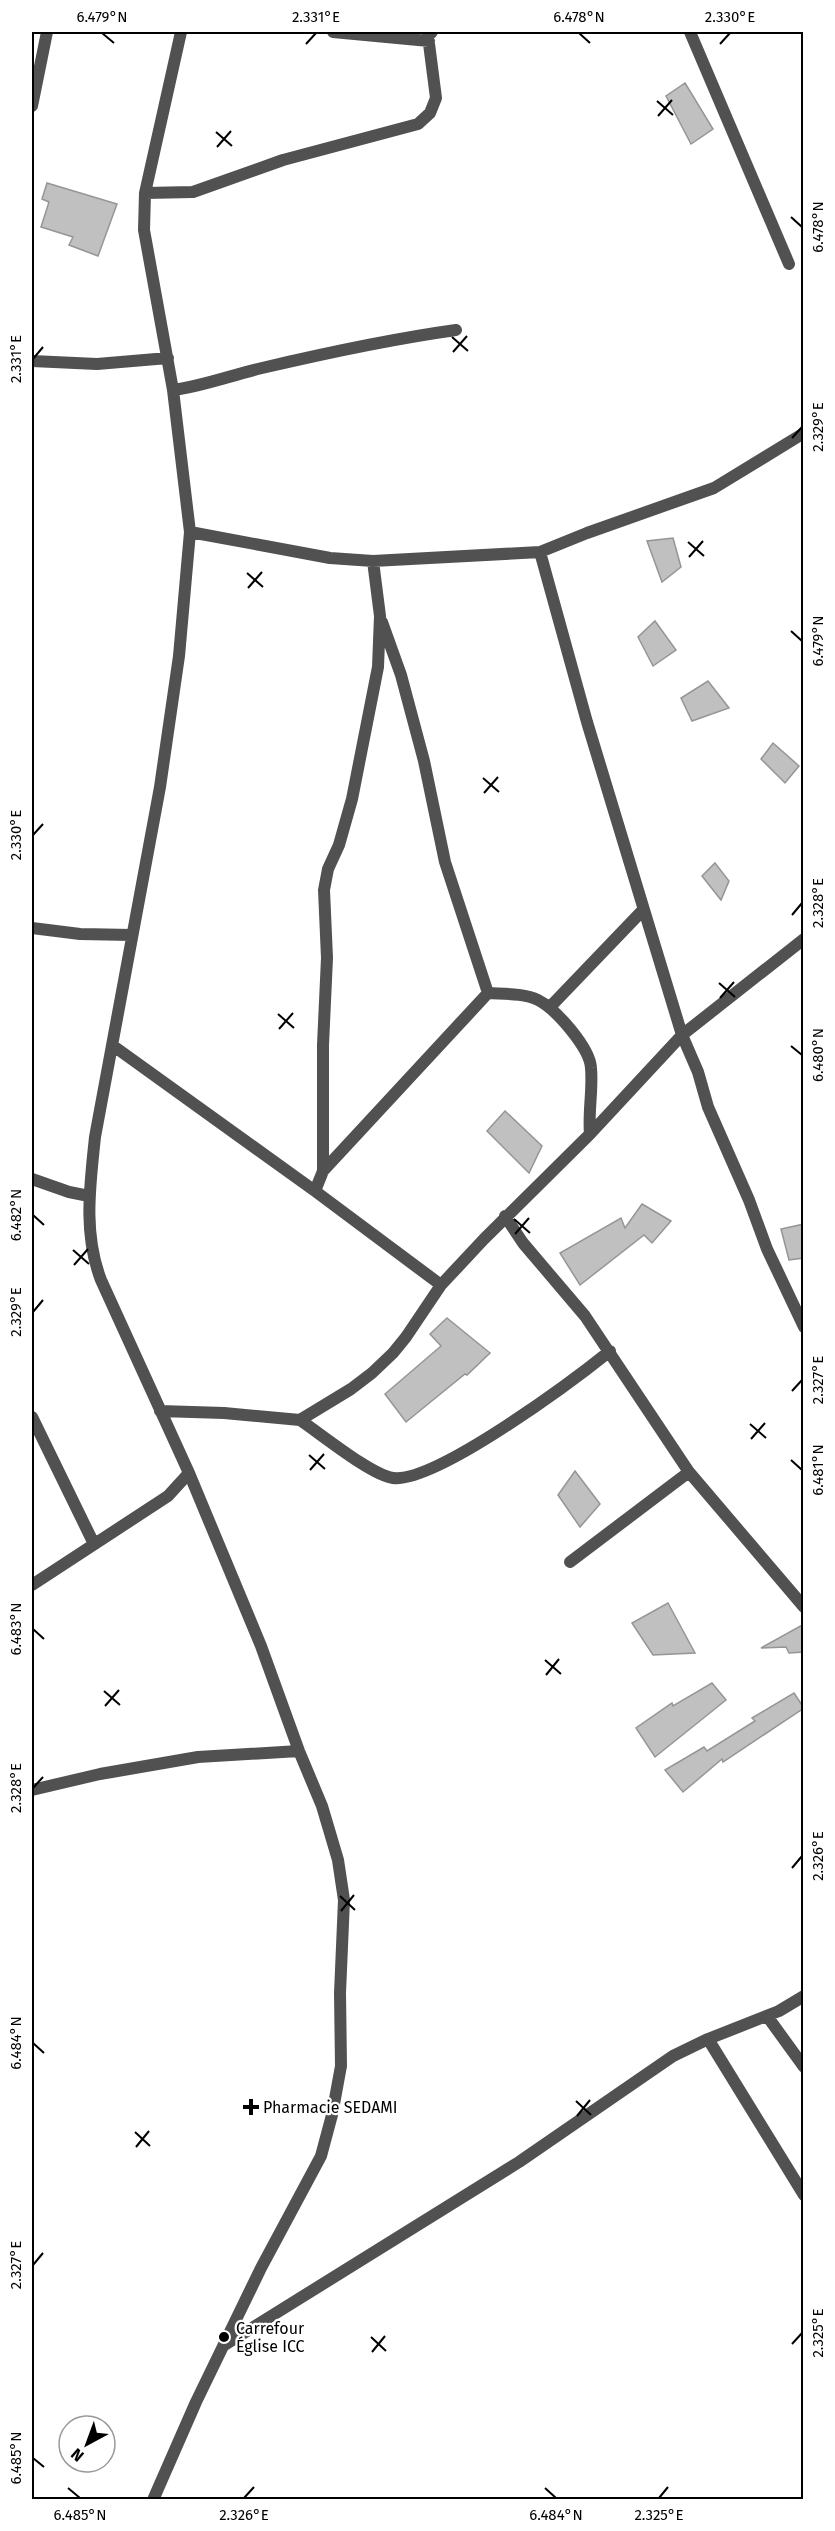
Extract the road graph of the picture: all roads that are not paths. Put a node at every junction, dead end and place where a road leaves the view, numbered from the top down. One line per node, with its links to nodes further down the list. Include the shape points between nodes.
1 (47, 32): 6 (street)
2 (181, 32): 7 (street)
3 (333, 32): 5 (street)
4 (690, 32): 8 (street)
5 (430, 36): 7 (street, via 436,98 430,113 418,124 283,160 193,192)
6 (32, 106)
7 (145, 193): 10 (street, via 146,248)
8 (789, 264)
9 (456, 330): 12 (street, via 397,338)
10 (168, 358): 11 (street, via 97,364); 12 (street)
11 (32, 362)
12 (173, 390): 14 (street)
13 (804, 433): 15 (street, via 714,488)
14 (190, 532): 16 (street, via 330,558); 20 (street, via 172,709)
15 (540, 552): 16 (street); 18 (street)
16 (373, 561): 17 (street)
17 (380, 616): 22 (street, via 424,761 445,862); 27 (street, via 378,667 352,799 324,890 327,958)
18 (643, 910): 23 (street); 24 (street)
19 (32, 928): 20 (street)
20 (132, 935): 25 (street)
21 (804, 939): 24 (street)
22 (488, 993): 23 (street, via 537,999); 27 (street)
23 (550, 1007): 26 (street, via 588,1055)
24 (682, 1035): 26 (street); 33 (street, via 767,1249)
25 (112, 1045): 29 (street); 30 (street)
26 (590, 1134): 31 (street)
27 (323, 1171): 29 (street)
28 (32, 1179): 30 (street)
29 (315, 1191): 32 (street)
30 (89, 1196): 35 (street, via 94,1260)
31 (505, 1216): 32 (street); 34 (street)
32 (441, 1285): 37 (street, via 406,1337 372,1373)
33 (804, 1327)
34 (610, 1351): 37 (street, via 525,1414 409,1477 393,1478 371,1468); 38 (street)
35 (160, 1411): 37 (street); 39 (street)
36 (32, 1418): 40 (street)
37 (300, 1420)
38 (689, 1472): 41 (street); 43 (street)
39 (189, 1473): 40 (street, via 168,1496); 44 (street, via 261,1646)
40 (94, 1544): 42 (street)
41 (570, 1562)
42 (32, 1585)
43 (804, 1607)
44 (299, 1751): 45 (street, via 198,1756); 51 (street, via 322,1806 344,1900 341,2066 321,2156)
45 (32, 1790)
46 (804, 1996): 47 (street)
47 (767, 2016): 48 (street); 49 (street)
48 (708, 2039): 50 (street); 51 (street, via 673,2056 519,2162)
49 (804, 2067)
50 (804, 2195)
51 (223, 2346): 52 (street)
52 (153, 2499)

